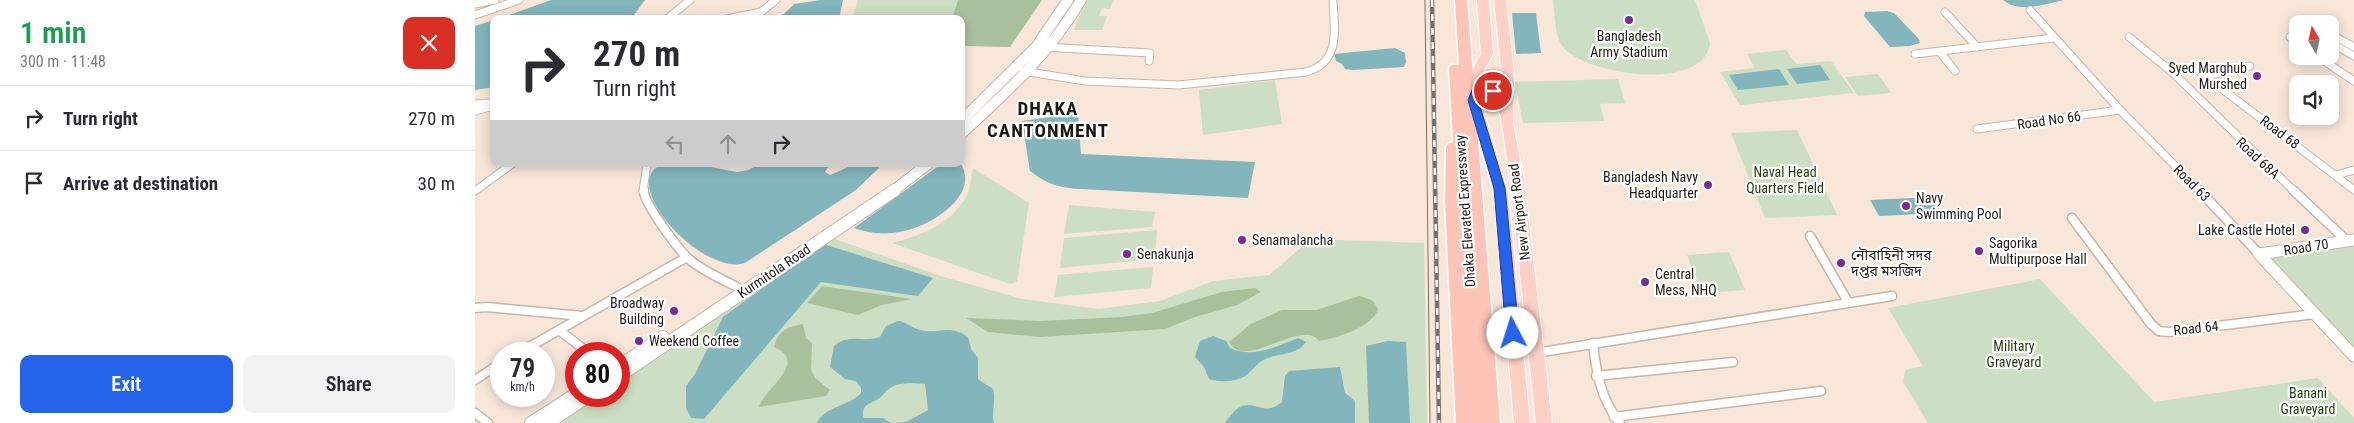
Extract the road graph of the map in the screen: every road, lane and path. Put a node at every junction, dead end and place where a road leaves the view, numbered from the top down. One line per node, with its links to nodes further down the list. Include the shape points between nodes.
1 (495, 0): 12 (street)
2 (519, 0): 15 (street)
3 (690, 0): 16 (street)
4 (776, 0): 17 (street, via 770,8)
5 (1068, 0): 22 (main road)
6 (1081, 0): 25 (main road)
7 (1451, 0): 44 (highway, Dhaka Elevated Expressway)
8 (1461, 0): 81 (highway, Dhaka Elevated Expressway)
9 (1483, 0): 38 (highway, New Airport Road, via 1487,54 1469,85)
10 (1500, 0): 46 (highway, New Airport Road, via 1509,75)
11 (1333, 2): 34 (street, via 1333,42 1328,60 1315,70 1179,85 1085,80)
12 (475, 4)
13 (2029, 10): 19 (street, Road 63)
14 (1945, 12): 21 (street)
15 (475, 15)
16 (672, 15)
17 (748, 15)
18 (2129, 37): 35 (street)
19 (2054, 38): 21 (street); 42 (street, Road 63)
20 (2339, 39): 24 (street)
21 (1977, 46): 26 (street)
22 (1036, 47): 25 (street); 32 (main road)
23 (2339, 47): 28 (street)
24 (2354, 47)
25 (1050, 48): 29 (street, via 1150,53); 34 (main road)
26 (1940, 52): 27 (street); 33 (street)
27 (1915, 54)
28 (2354, 56)
29 (1149, 61)
30 (2331, 65): 37 (street)
31 (2250, 66): 36 (street, Road 68)
32 (1013, 70): 34 (street); 45 (main road)
33 (1955, 71)
34 (1028, 72): 47 (main road)
35 (2172, 72): 36 (street, Road 68, via 2196,69); 59 (street, Road 68A, via 2243,144)
36 (2205, 76): 54 (street, Road 68)
37 (2354, 80)
38 (1473, 100): 46 (highway, via 1476,91 1483,88 1493,91); 93 (highway, New Airport Road, via 1501,194)
39 (475, 104): 40 (street)
40 (490, 104)
41 (490, 105): 43 (street)
42 (2120, 110): 48 (street, Road No 66); 60 (street, Road 63)
43 (475, 111)
44 (1457, 112): 89 (highway, via 1453,134 1452,201); 90 (highway, Dhaka Elevated Expressway, via 1467,199)
45 (965, 117)
46 (1507, 124): 72 (highway, New Airport Road, via 1517,180)
47 (965, 130)
48 (1977, 130)
49 (507, 167): 56 (street)
50 (647, 167): 61 (street, via 643,195)
51 (914, 167): 62 (main road, Kurmitola Road)
52 (924, 167): 76 (main road, Kurmitola Road, via 891,193)
53 (2354, 170): 54 (street)
54 (2335, 175): 55 (street, Road 68)
55 (2354, 190)
56 (475, 191)
57 (2072, 218): 66 (street, Road 64, via 2159,331)
58 (1810, 236): 64 (street)
59 (2351, 241): 60 (street, Road 70)
60 (2259, 254): 66 (street, Road 63)
61 (687, 257): 62 (street); 67 (street)
62 (737, 288): 74 (main road, Kurmitola Road)
63 (1892, 296): 64 (street)
64 (1848, 302): 71 (street)
65 (475, 308): 67 (street)
66 (2315, 314): 73 (street, Road 63)
67 (581, 316): 68 (street)
68 (559, 330): 69 (street); 70 (street)
69 (538, 342)
70 (574, 342)
71 (1593, 344): 72 (street); 78 (street)
72 (1536, 352): 94 (highway, New Airport Road)
73 (2354, 356)
74 (630, 359)
75 (1733, 362): 78 (street)
76 (630, 369)
77 (490, 370): 79 (street)
78 (1596, 376): 85 (street)
79 (475, 380)
80 (1821, 391): 85 (street)
81 (1490, 398): 91 (highway, Dhaka Elevated Expressway); 92 (highway)
82 (565, 401): 87 (main road)
83 (572, 407): 88 (main road)
84 (475, 413): 86 (street)
85 (1617, 420)
86 (487, 423)
87 (531, 423)
88 (548, 423)
89 (1465, 423)
90 (1476, 423)
91 (1491, 423)
92 (1498, 423)
93 (1521, 423)
94 (1544, 423)

